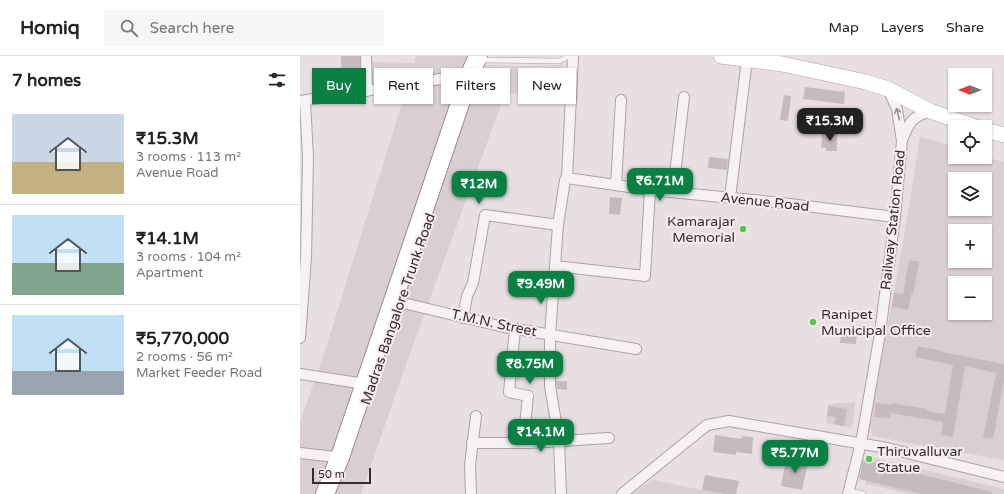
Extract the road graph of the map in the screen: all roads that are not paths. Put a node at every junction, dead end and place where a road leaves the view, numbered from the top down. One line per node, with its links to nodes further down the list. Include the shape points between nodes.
1 (366, 56): 8 (street)
2 (570, 56): 6 (lane, via 559,61)
3 (573, 56): 17 (street)
4 (721, 56): 5 (main road)
5 (747, 59): 7 (main road, via 851,78); 21 (street)
6 (479, 64): 8 (street); 25 (highway, Madras Bangalore Trunk Road)
7 (888, 89): 12 (main road); 16 (street, Railway Station Road, one-way to 7, via 897,109)
8 (367, 91): 11 (street)
9 (684, 97): 20 (street)
10 (621, 100): 18 (street)
11 (302, 101): 29 (street, via 308,157 306,258)
12 (930, 111): 13 (main road); 16 (street, via 913,118)
13 (956, 120)
14 (992, 132): 15 (main road)
15 (1004, 135)
16 (902, 141): 22 (street, Railway Station Road)
17 (567, 178): 18 (street, Avenue Road); 23 (street)
18 (616, 185): 19 (street, Avenue Road)
19 (650, 190): 20 (street, Avenue Road); 24 (street, via 646,276)
20 (673, 192): 21 (street, Avenue Road)
21 (730, 198): 22 (street, Avenue Road)
22 (895, 217): 39 (street, Railway Station Road, via 880,333)
23 (558, 225): 24 (street); 26 (street, via 485,215 473,283 467,296)
24 (555, 266): 28 (street)
25 (397, 299): 26 (street, T.M.N. Street); 31 (highway, Madras Bangalore Trunk Road)
26 (463, 318): 27 (street, T.M.N. Street)
27 (515, 329): 28 (street, T.M.N. Street); 38 (street, via 509,392 528,396)
28 (550, 335): 30 (street, T.M.N. Street); 36 (street, via 550,386)
29 (300, 338)
30 (636, 348)
31 (375, 365): 33 (highway, Madras Bangalore Trunk Road); 41 (highway, Madras Bangalore Trunk Road, via 373,385)
32 (300, 374): 33 (street)
33 (365, 384): 41 (highway, Madras Bangalore Trunk Road)
34 (476, 416): 37 (street)
35 (609, 438): 36 (street)
36 (559, 441): 38 (street); 47 (street)
37 (472, 443): 38 (street); 46 (street)
38 (522, 443)
39 (861, 443): 42 (street); 43 (street, Railway Station Road); 48 (street, via 729,421 707,425)
40 (300, 453): 41 (street)
41 (344, 458): 44 (highway, Madras Bangalore Trunk Road); 45 (highway, Madras Bangalore Trunk Road)
42 (1004, 477)
43 (849, 492): 49 (lane)
44 (325, 494)
45 (334, 494)
46 (471, 494)
47 (561, 494)
48 (622, 494)
49 (863, 494)

